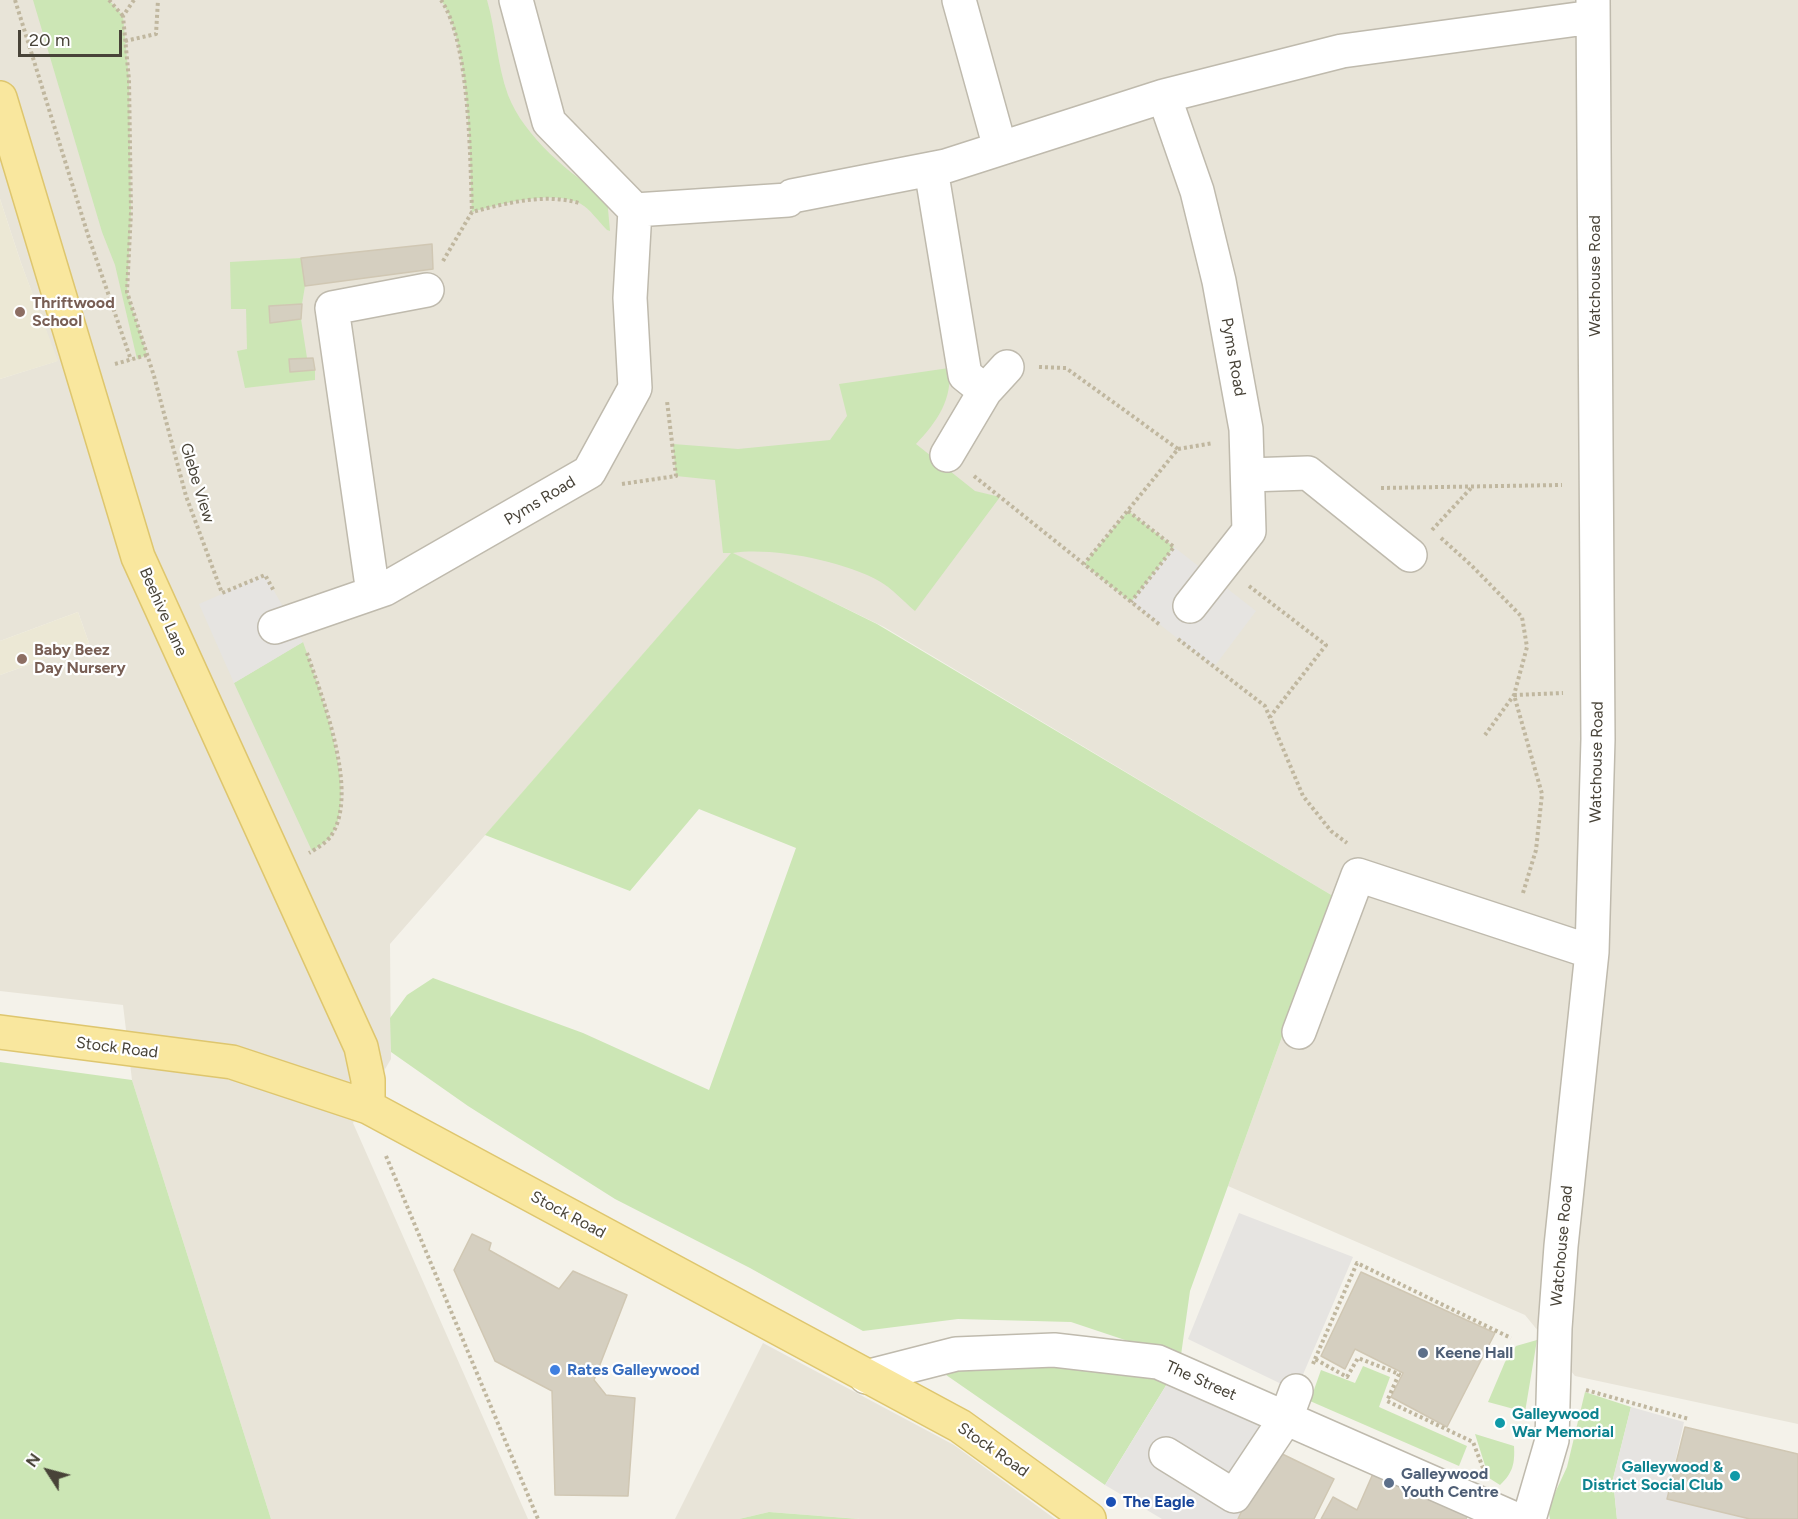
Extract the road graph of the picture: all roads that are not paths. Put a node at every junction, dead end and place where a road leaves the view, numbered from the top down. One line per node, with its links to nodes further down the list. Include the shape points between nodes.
1 (516, 0): 8 (street, via 549,122)
2 (959, 0): 6 (street)
3 (1593, 8): 4 (street, via 1342,51); 18 (street, Watchouse Road, via 1598,692)
4 (1164, 96): 6 (street); 13 (street, Pyms Road, via 1197,191 1219,281 1246,429)
5 (0, 98): 21 (main road, Beehive Lane, via 138,556 361,1047 368,1080)
6 (1000, 148): 7 (street)
7 (931, 169): 8 (street, via 792,196 788,200); 11 (street, via 965,375)
8 (636, 210): 15 (street, Pyms Road, via 630,298 636,388 589,472 471,542)
9 (427, 290): 15 (street, via 332,308)
10 (1007, 367): 11 (street)
11 (985, 391): 12 (street)
12 (946, 455)
13 (1248, 475): 14 (street, via 1308,473); 16 (street, Pyms Road, via 1249,531)
14 (1410, 555)
15 (373, 593): 17 (street, Pyms Road)
16 (1190, 606)
17 (283, 624)
18 (1592, 952): 20 (street, via 1358,875); 28 (street, Watchouse Road, via 1561,1246 1552,1440)
19 (0, 1032): 21 (main road, Stock Road, via 231,1062)
20 (1299, 1032)
21 (368, 1107): 22 (main road, Stock Road)
22 (866, 1377): 23 (street, The Street, via 956,1354 1054,1350 1158,1362); 26 (main road, Stock Road, via 960,1426)
23 (1298, 1393): 25 (street); 27 (street, The Street)
24 (1166, 1454): 25 (street)
25 (1231, 1508)
26 (1089, 1519)
27 (1515, 1519)
28 (1529, 1519)

